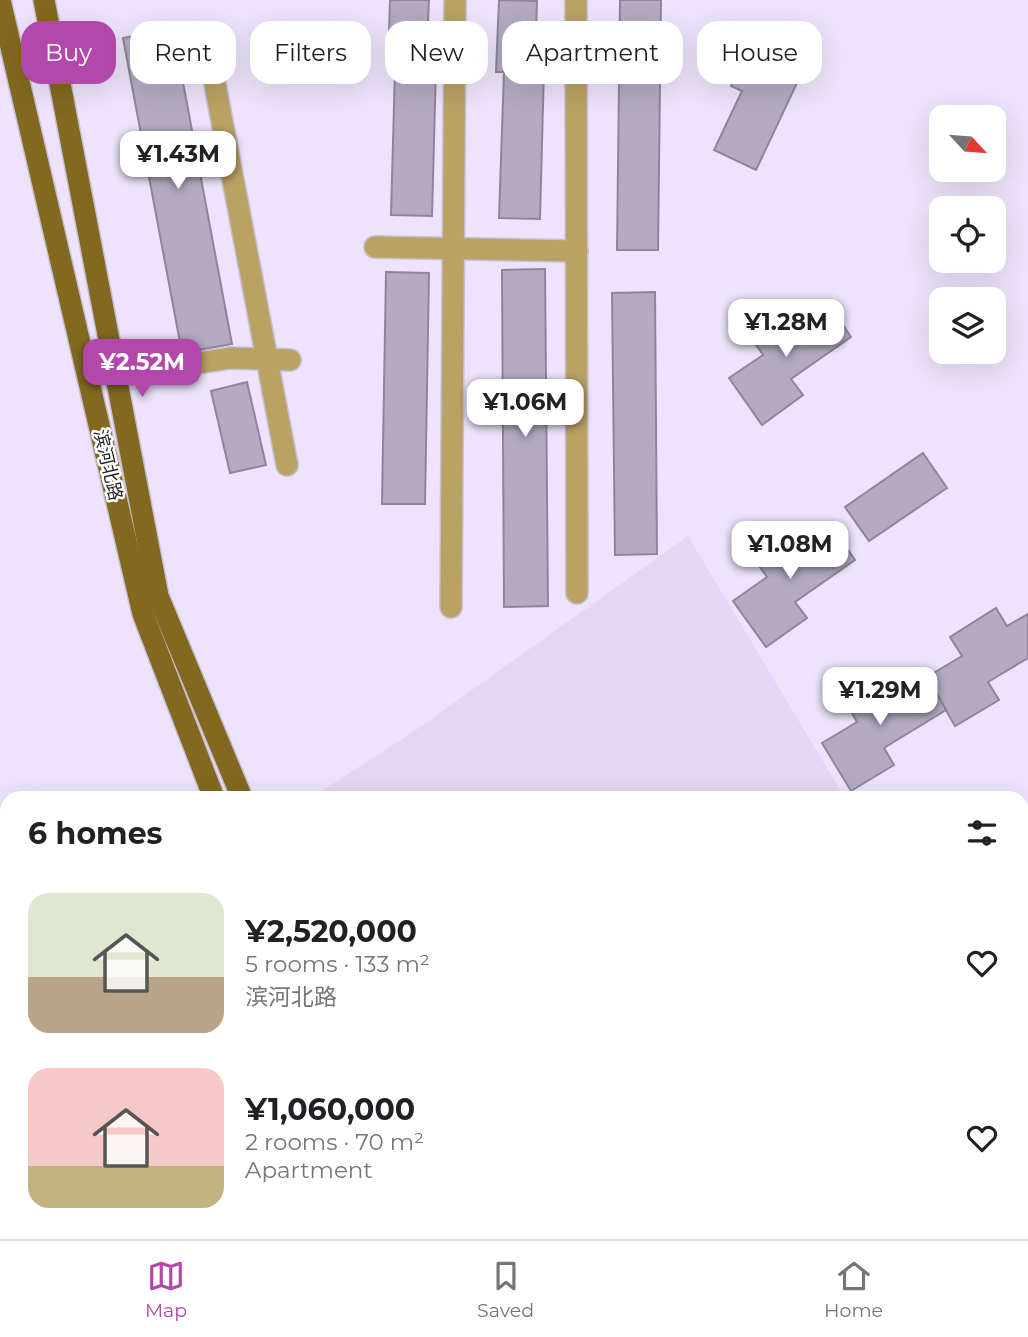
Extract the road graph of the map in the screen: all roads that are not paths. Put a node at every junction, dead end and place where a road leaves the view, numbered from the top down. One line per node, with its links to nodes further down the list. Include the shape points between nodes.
1 (0, 0): 15 (main road, 滨河北路, via 143,614)
2 (44, 0): 11 (main road, 滨河北路)
3 (456, 0): 7 (street)
4 (576, 0): 8 (street)
5 (215, 84): 9 (street)
6 (375, 247): 7 (street)
7 (453, 248): 8 (street); 14 (street)
8 (577, 251): 13 (street)
9 (267, 359): 10 (street); 11 (street, via 230,358); 12 (street)
10 (290, 360)
11 (116, 376): 16 (main road, 滨河北路, via 158,596)
12 (287, 465)
13 (577, 593)
14 (451, 607)
15 (211, 791)
16 (239, 791)

